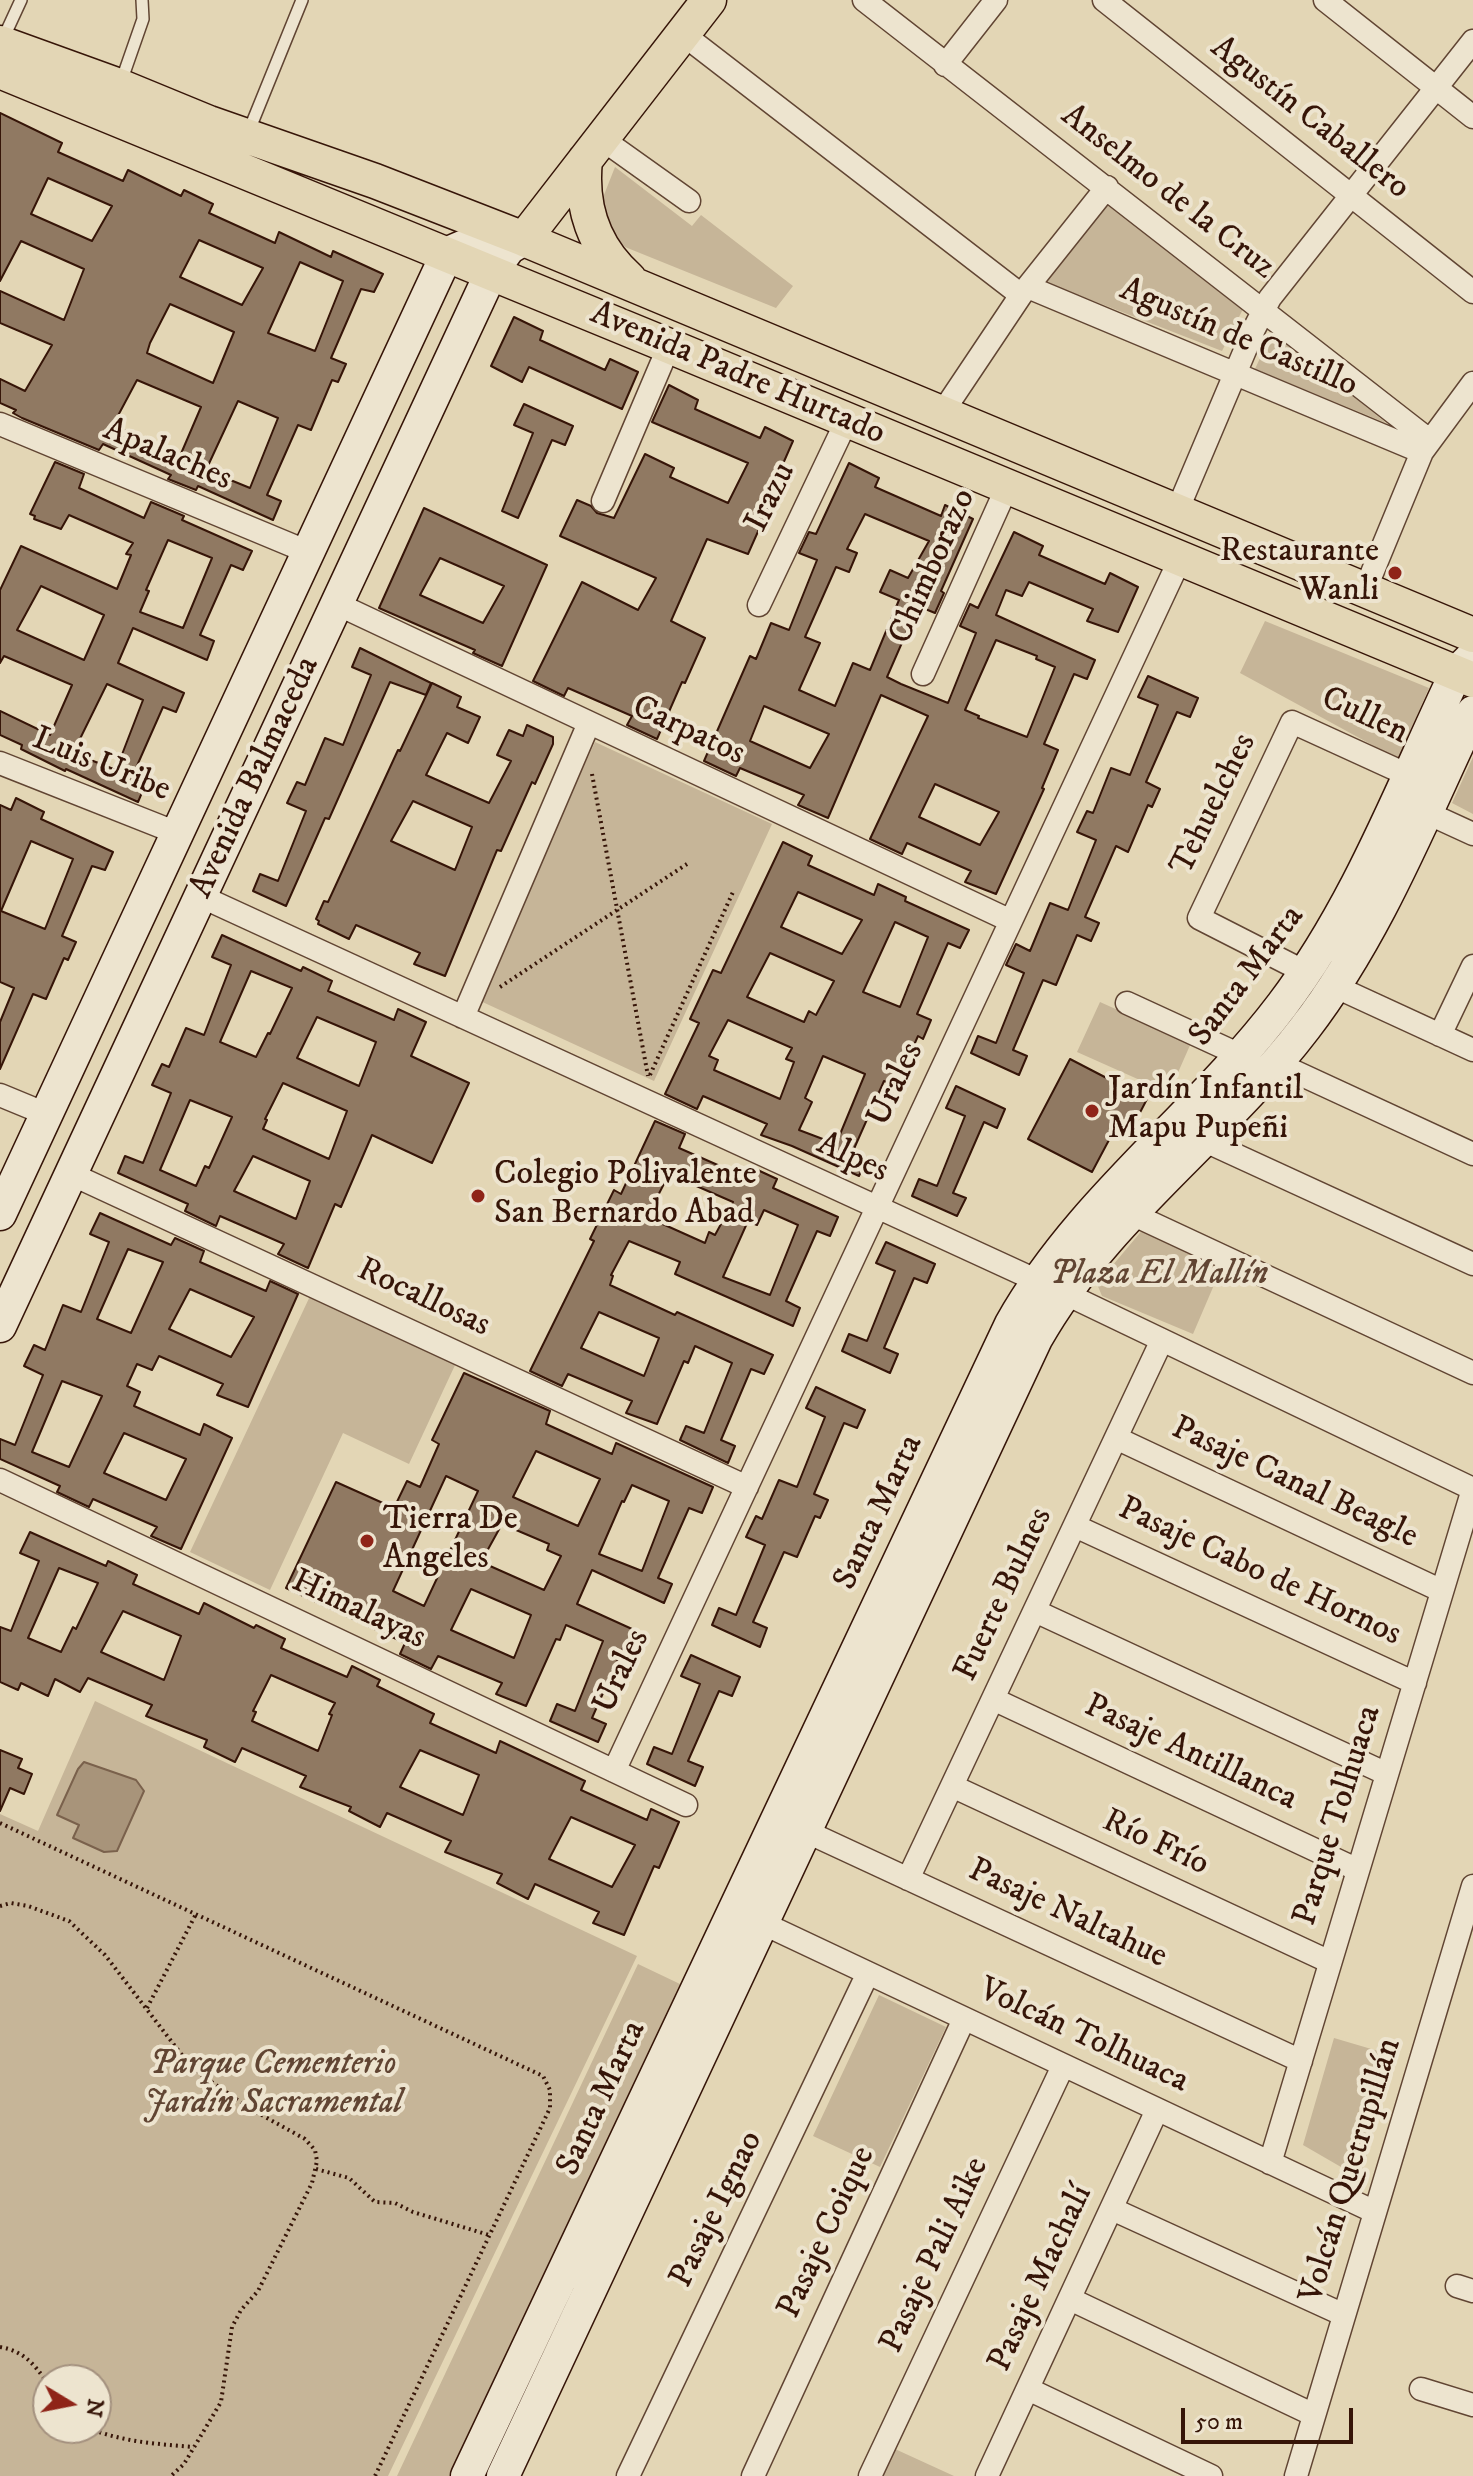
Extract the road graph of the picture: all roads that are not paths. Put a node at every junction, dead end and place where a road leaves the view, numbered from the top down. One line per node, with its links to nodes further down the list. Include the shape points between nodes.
1 (21, 0): 11 (lane)
2 (142, 0): 14 (lane, via 143,19)
3 (302, 0): 17 (lane)
4 (709, 0): 9 (main road, Avenida Balmaceda)
5 (864, 0): 12 (street, Anselmo de la Cruz)
6 (996, 0): 12 (street)
7 (1104, 0): 20 (street, Agustín Caballero)
8 (1325, 0): 15 (street)
9 (684, 35): 18 (main road, Avenida Balmaceda); 26 (street, Agustín de Castillo)
10 (1473, 41): 15 (street)
11 (0, 43): 14 (main road, Avenida Padre Hurtado)
12 (945, 65): 19 (street, Anselmo de la Cruz)
13 (0, 71): 23 (main road, Avenida Padre Hurtado)
14 (119, 86): 17 (main road, Avenida Padre Hurtado)
15 (1436, 88): 16 (street); 20 (street)
16 (1473, 117)
17 (247, 137): 22 (main road, Avenida Padre Hurtado)
18 (593, 149): 21 (street); 22 (main road, Avenida Balmaceda); 25 (main road, via 584,195 593,229 610,260)
19 (1107, 187): 26 (street); 28 (street, Anselmo de la Cruz)
20 (1352, 196): 27 (street, Agustín Caballero); 28 (street)
21 (689, 201)
22 (524, 239): 23 (street, via 491,238); 24 (street, Avenida Balmaceda, via 509,248); 25 (main road, Avenida Padre Hurtado)
23 (447, 254): 24 (main road, Avenida Padre Hurtado); 39 (street, Avenida Balmaceda)
24 (491, 273): 29 (main road, Avenida Padre Hurtado); 42 (street, Avenida Balmaceda)
25 (635, 285): 32 (main road, Avenida Padre Hurtado)
26 (1025, 291): 30 (street, Agustín de Castillo); 32 (street)
27 (1473, 292)
28 (1263, 310): 30 (street); 35 (street, Anselmo de la Cruz)
29 (669, 346): 33 (main road, Avenida Padre Hurtado); 37 (street)
30 (1234, 375): 35 (street, Agustín de Castillo); 38 (street)
31 (1473, 383): 35 (street)
32 (942, 413): 38 (main road, Avenida Padre Hurtado)
33 (847, 420): 36 (main road, Avenida Padre Hurtado); 43 (street, Irazu)
34 (0, 424): 39 (street, Apalaches)
35 (1426, 446): 41 (street)
36 (1007, 487): 40 (main road, Avenida Padre Hurtado); 46 (street, Chimborazo)
37 (603, 501)
38 (1177, 511): 41 (main road, Avenida Padre Hurtado)
39 (308, 552): 53 (street, Avenida Balmaceda)
40 (1180, 559): 45 (main road, Avenida Padre Hurtado); 56 (street, Urales)
41 (1365, 590): 44 (main road, Avenida Padre Hurtado)
42 (337, 604): 49 (street, Carpatos); 55 (street, Avenida Balmaceda)
43 (759, 605)
44 (1473, 635)
45 (1467, 670): 51 (street, Santa Marta)
46 (923, 674)
47 (1473, 712): 52 (street, Santa Marta)
48 (1292, 722): 51 (street, Cullen); 58 (street, Tehuelches, via 1199,918)
49 (587, 728): 56 (street, Carpatos); 61 (street)
50 (0, 763): 53 (street, Luis Uribe)
51 (1408, 775): 58 (street, Santa Marta, via 1344,912)
52 (1425, 812): 54 (street); 59 (street, Santa Marta, via 1371,925)
53 (177, 833): 67 (street, Avenida Balmaceda)
54 (1473, 834)
55 (200, 896): 61 (street, Alpes); 70 (street, Avenida Balmaceda)
56 (1011, 921): 71 (street, Urales)
57 (1473, 966): 62 (street)
58 (1305, 972): 64 (street, Santa Marta)
59 (1334, 986): 62 (street); 65 (street, Santa Marta)
60 (1127, 1003): 64 (street)
61 (465, 1012): 71 (street, Alpes)
62 (1440, 1035): 63 (street)
63 (1473, 1050)
64 (1240, 1055): 75 (street, Santa Marta, via 1067,1241)
65 (1276, 1063): 68 (street, Santa Marta); 69 (street)
66 (0, 1095): 67 (street)
67 (46, 1114): 72 (street, Avenida Balmaceda)
68 (1203, 1140): 73 (street, Santa Marta); 74 (street)
69 (1473, 1154)
70 (71, 1174): 76 (street, Avenida Balmaceda); 81 (street, Rocallosas)
71 (877, 1208): 75 (street, Alpes); 81 (street, Urales)
72 (0, 1214)
73 (1132, 1214): 75 (street, Santa Marta); 78 (street)
74 (1473, 1264)
75 (1050, 1287): 77 (street, Alpes); 92 (street, Santa Marta, via 1036,1339); 112 (street, Santa Marta, via 1011,1324)
76 (0, 1326)
77 (1162, 1340): 79 (street, Fuerte Bulnes); 82 (street, Alpes)
78 (1473, 1373)
79 (1116, 1438): 83 (street, Fuerte Bulnes); 84 (street, Pasaje Canal Beagle)
80 (0, 1480): 88 (street, Himalayas)
81 (747, 1487): 88 (street, Urales)
82 (1473, 1489): 84 (street, Parque Tolhuaca)
83 (1075, 1526): 85 (street, Fuerte Bulnes); 86 (street, Pasaje Cabo de Hornos)
84 (1442, 1591): 86 (street, Parque Tolhuaca)
85 (1035, 1611): 87 (street, Fuerte Bulnes); 89 (street)
86 (1415, 1683): 89 (street, Parque Tolhuaca)
87 (993, 1699): 90 (street, Fuerte Bulnes); 93 (street, Pasaje Antillanca)
88 (614, 1771): 91 (street, Himalayas)
89 (1387, 1774): 93 (street, Parque Tolhuaca)
90 (952, 1786): 94 (street, Fuerte Bulnes); 97 (street, Río Frío)
91 (686, 1805)
92 (805, 1831): 94 (street, Pasaje Naltahue); 96 (street, Santa Marta)
93 (1358, 1870): 97 (street, Parque Tolhuaca)
94 (908, 1879): 100 (street, Pasaje Naltahue)
95 (1473, 1886): 105 (street, Volcán Quetrupillán)
96 (762, 1923): 98 (street, Volcán Tolhuaca); 113 (street, Santa Marta)
97 (1330, 1962): 100 (street, Parque Tolhuaca)
98 (868, 1973): 99 (street, Volcán Tolhuaca); 114 (street, Pasaje Ignao)
99 (964, 2019): 101 (street, Volcán Tolhuaca); 115 (street, Pasaje Coique)
100 (1301, 2061): 103 (street, Parque Tolhuaca)
101 (1063, 2066): 102 (street, Volcán Tolhuaca); 116 (street, Pasaje Pali Aike)
102 (1157, 2110): 103 (street, Volcán Tolhuaca); 104 (street, Pasaje Machalí)
103 (1270, 2163): 105 (street, Volcán Tolhuaca)
104 (1112, 2209): 106 (street, Pasaje Machalí); 107 (street)
105 (1375, 2212): 107 (street, Volcán Quetrupillán)
106 (1070, 2299): 108 (street, Pasaje Machalí); 111 (street)
107 (1344, 2315): 111 (street, Volcán Quetrupillán)
108 (1028, 2389): 117 (street, Pasaje Machalí); 118 (street)
109 (1421, 2389): 110 (street)
110 (1473, 2405)
111 (1314, 2415): 119 (street, Volcán Quetrupillán)
112 (467, 2476)
113 (503, 2476)
114 (628, 2476)
115 (753, 2476)
116 (870, 2476)
117 (987, 2476)
118 (1211, 2476)
119 (1296, 2476)

